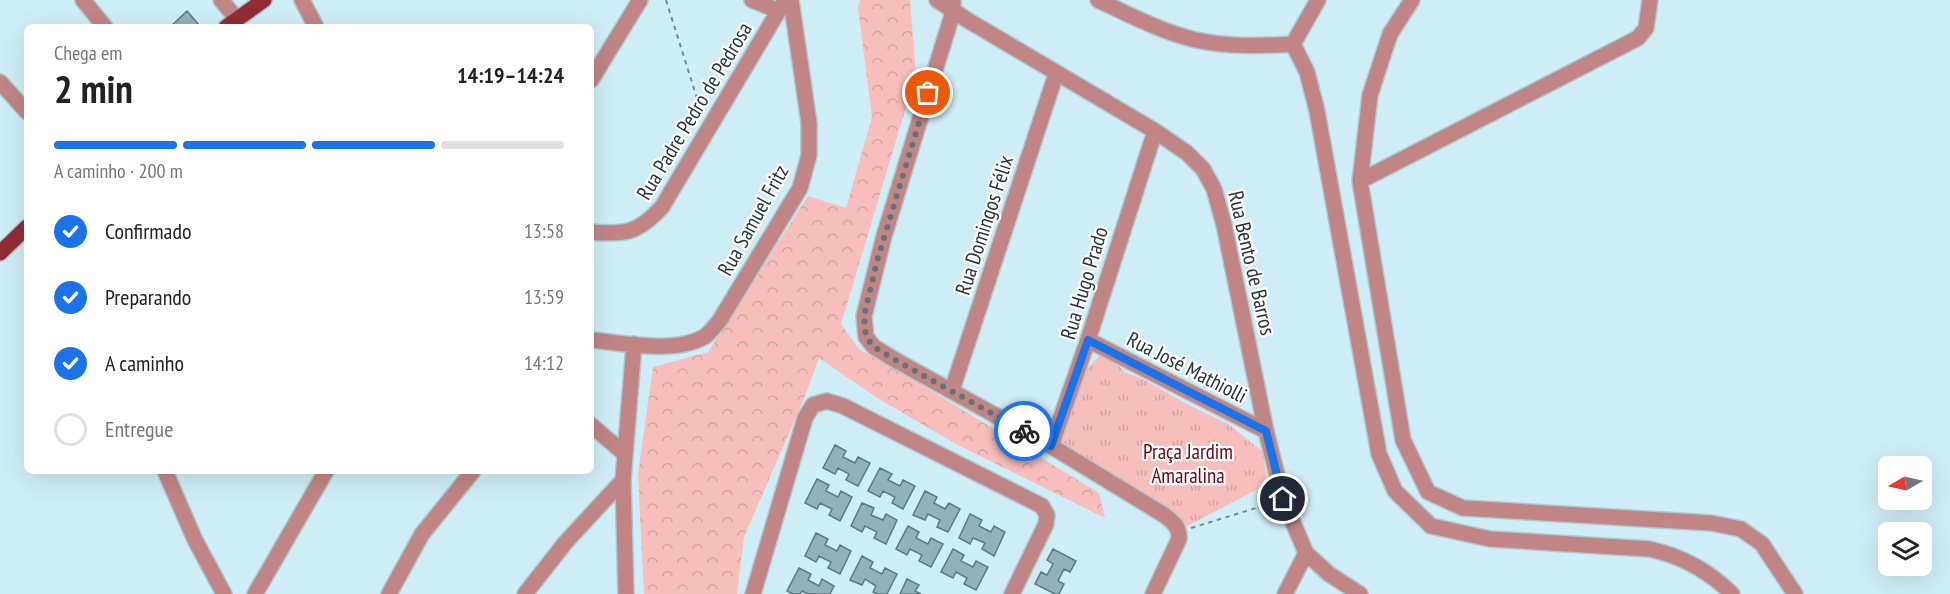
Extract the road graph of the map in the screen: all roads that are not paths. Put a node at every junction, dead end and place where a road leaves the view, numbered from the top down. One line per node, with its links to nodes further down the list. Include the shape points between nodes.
1 (83, 0): 15 (street)
2 (221, 0): 14 (street)
3 (264, 0): 14 (main road)
4 (302, 0): 16 (street)
5 (640, 0): 19 (street)
6 (752, 0): 12 (street)
7 (937, 0): 13 (street, Rua Bento de Barros)
8 (1098, 0): 17 (street, via 1161,29 1197,40 1237,45)
9 (1318, 0): 17 (street)
10 (1412, 0): 23 (street, via 1390,34 1370,95)
11 (1650, 0): 23 (street, via 1646,28 1638,38)
12 (785, 4): 25 (street, Rua Padre Pedro de Pedrosa, via 662,207 646,224 625,232); 29 (street, Rua Samuel Fritz, via 809,123 809,155 800,188 720,320 706,336 682,345)
13 (953, 6): 18 (street, Rua Bento de Barros); 30 (street, via 864,316 866,337 874,347)
14 (231, 23)
15 (103, 24)
16 (314, 24)
17 (1293, 44): 50 (street, via 1307,72 1317,111 1379,454 1395,491 1431,526 1490,539 1649,549 1703,569)
18 (1056, 74): 22 (street, Rua Bento de Barros); 30 (street, Rua Domingos Félix)
19 (594, 75)
20 (2, 87): 21 (street)
21 (24, 109)
22 (1155, 132): 28 (street, Rua Hugo Prado); 32 (street, Rua Bento de Barros, via 1187,153 1203,169 1214,189)
23 (1360, 181): 51 (street, via 1404,440 1428,492 1462,508 1741,528 1762,544)
24 (24, 230): 26 (main road)
25 (594, 232)
26 (0, 253)
27 (594, 340): 29 (street, Rua Samuel Fritz)
28 (1088, 340): 32 (street, Rua José Mathiolli); 33 (street, Rua Hugo Prado)
29 (634, 344): 34 (street)
30 (952, 390): 33 (street)
31 (594, 428): 34 (street)
32 (1266, 431): 39 (street, Rua Bento de Barros, via 1283,499)
33 (1051, 446): 47 (street, via 1164,515 1180,531)
34 (625, 454): 38 (street)
35 (166, 474): 40 (street)
36 (324, 474): 41 (street)
37 (470, 474): 42 (street, via 422,534)
38 (623, 480): 43 (street); 44 (street)
39 (1306, 553): 48 (street); 49 (street, Rua Bento de Barros)
40 (224, 594)
41 (255, 594)
42 (389, 594)
43 (525, 594)
44 (626, 594)
45 (753, 594): 46 (street, via 805,418 813,405 827,400 1042,506 1047,514 1046,524)
46 (1012, 594)
47 (1153, 594)
48 (1285, 594)
49 (1360, 594)
50 (1732, 594)
51 (1795, 594)

